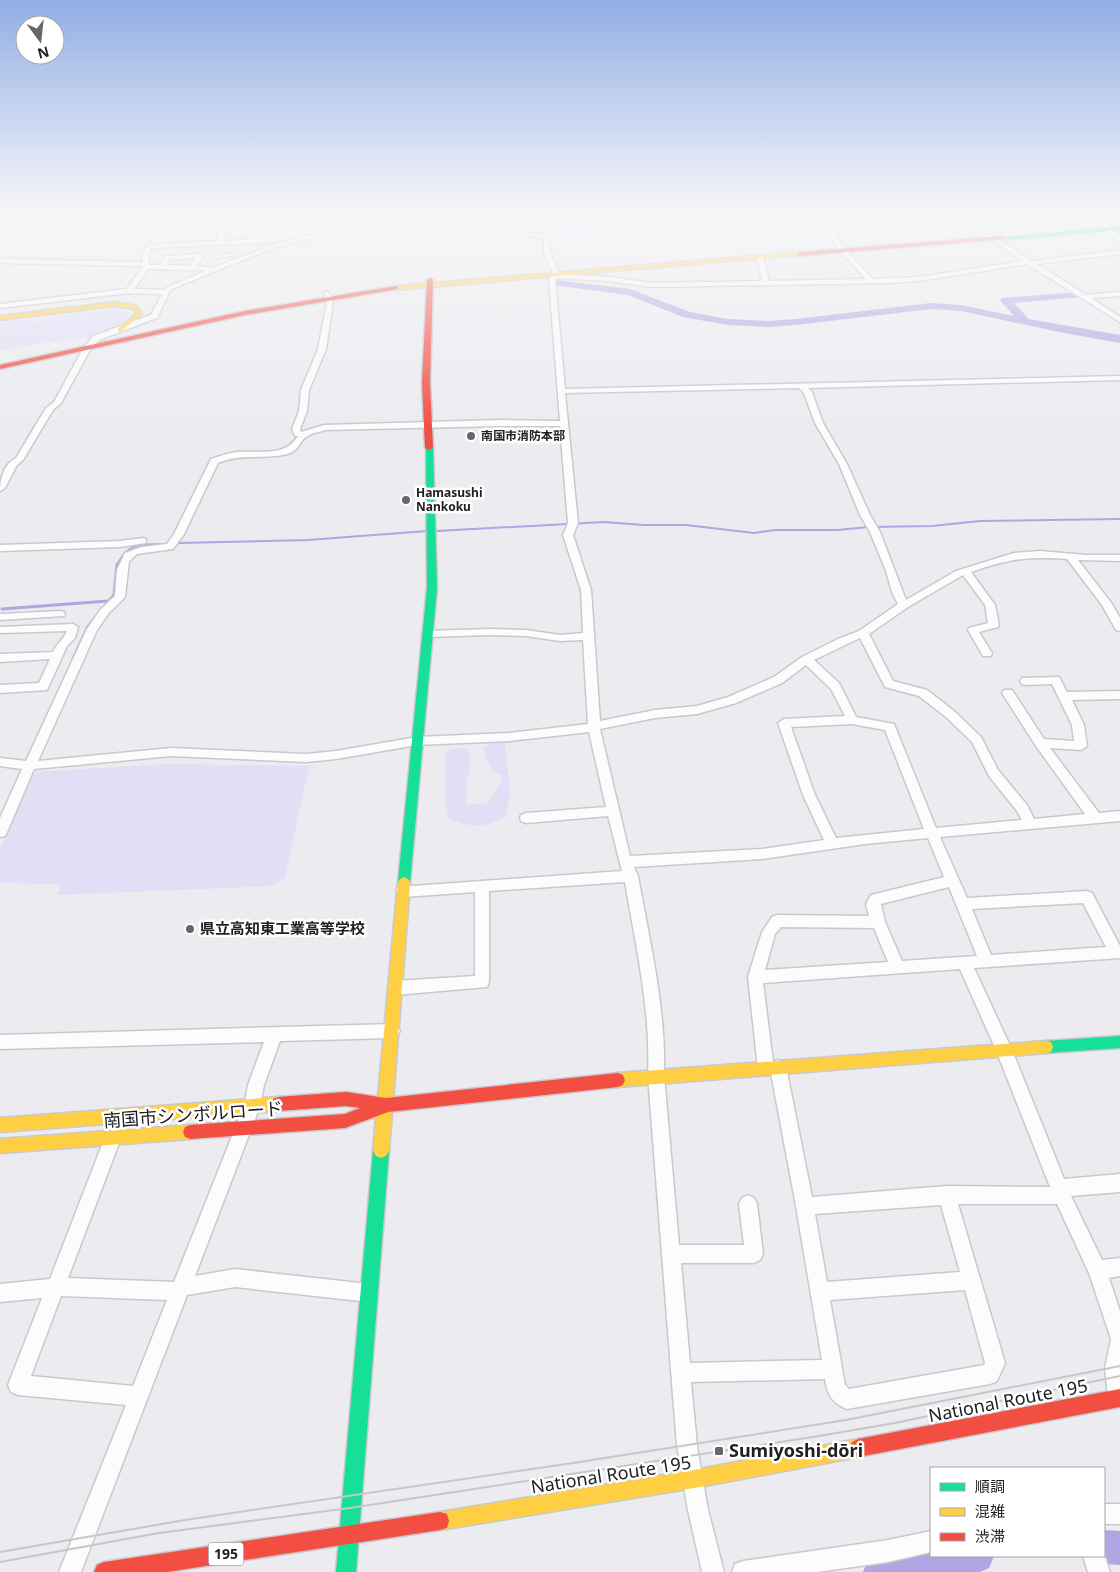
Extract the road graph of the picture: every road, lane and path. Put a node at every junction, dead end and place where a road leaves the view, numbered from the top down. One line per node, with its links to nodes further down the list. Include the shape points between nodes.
1 (133, 284): 9 (street)
2 (178, 284): 10 (street)
3 (411, 284): 12 (main road)
4 (430, 284): 25 (main road, via 426,382)
5 (552, 284): 23 (street)
6 (647, 284): 7 (street)
7 (725, 284)
8 (1064, 284): 13 (street)
9 (129, 291): 10 (street); 14 (street)
10 (166, 292): 17 (street, via 154,316)
11 (1120, 294): 13 (street)
12 (327, 295): 18 (main road); 26 (street, via 330,302 322,349 305,390 303,411 296,429 296,433)
13 (1084, 297): 16 (street)
14 (0, 306)
15 (0, 318): 17 (main road, via 100,306 135,306 139,314)
16 (1120, 320)
17 (120, 330): 18 (street, via 99,336)
18 (91, 344): 19 (main road); 20 (main road); 27 (street, via 57,403 50,408 19,460)
19 (0, 363)
20 (0, 367)
21 (1120, 378): 22 (street)
22 (802, 386): 23 (street); 35 (street, via 808,392 819,423 873,527)
23 (561, 391): 24 (street)
24 (565, 424): 25 (street); 42 (street, via 573,524 568,535 586,590)
25 (428, 425): 26 (street, via 324,428); 41 (main road, via 432,588)
26 (303, 435): 30 (street, via 296,448 288,452 229,456 214,461)
27 (14, 463): 28 (street); 29 (street)
28 (0, 466)
29 (0, 488)
30 (175, 539): 31 (street); 57 (street, via 170,547 132,550 127,554 122,563 120,597 92,629)
31 (0, 548)
32 (1070, 556): 33 (street); 34 (street, via 1014,556); 38 (street, via 1107,604)
33 (1120, 558)
34 (965, 571): 35 (street); 43 (street, via 990,605 994,625 973,630)
35 (904, 605): 40 (street)
36 (60, 614): 37 (street)
37 (0, 617)
38 (1120, 628)
39 (0, 630): 44 (street, via 73,627)
40 (863, 633): 46 (street); 64 (street, via 889,684 922,692 977,740 993,773 1022,808)
41 (427, 634): 42 (street, via 489,632 560,638); 54 (main road)
42 (589, 636): 53 (street)
43 (987, 653)
44 (58, 656): 45 (street); 48 (street, via 43,687)
45 (0, 658)
46 (806, 660): 52 (street, via 829,677 841,693); 53 (street, via 778,680 732,700 697,710 655,714)
47 (1026, 681): 51 (street, via 1055,680)
48 (0, 688)
49 (1008, 693): 55 (street)
50 (1120, 695): 51 (street)
51 (1064, 696): 55 (street, via 1078,725 1081,746)
52 (852, 720): 66 (street, via 890,727); 67 (street, via 784,723 809,795)
53 (594, 727): 54 (street, via 509,737); 60 (street)
54 (417, 742): 57 (street, via 306,758 171,752); 71 (main road)
55 (1040, 743): 63 (street)
56 (0, 762): 57 (street)
57 (31, 765): 59 (street)
58 (0, 802): 59 (street)
59 (14, 803): 65 (street)
60 (613, 811): 62 (street); 68 (street)
61 (1120, 816): 63 (street)
62 (526, 818)
63 (1096, 819): 64 (street)
64 (1030, 824): 66 (street)
65 (0, 832)
66 (932, 833): 67 (street); 69 (street)
67 (832, 844): 68 (street)
68 (628, 869): 70 (street); 86 (street, via 652,998 658,1049)
69 (952, 881): 72 (street); 73 (street, via 876,900 873,904)
70 (482, 886): 71 (street); 79 (street, via 482,982)
71 (403, 890): 79 (main road)
72 (962, 904): 74 (street, via 1087,897); 75 (street)
73 (878, 922): 77 (street); 78 (street, via 777,922 769,932)
74 (1118, 952): 75 (street)
75 (987, 961): 76 (street)
76 (964, 963): 77 (street); 84 (street)
77 (898, 967): 78 (street)
78 (755, 977): 85 (street)
79 (395, 988): 80 (main road)
80 (392, 1031): 81 (street); 87 (main road)
81 (274, 1036): 82 (street); 88 (street)
82 (0, 1042)
83 (1120, 1042): 84 (main road)
84 (1004, 1050): 85 (main road); 94 (street)
85 (772, 1067): 86 (main road); 97 (street)
86 (656, 1076): 87 (main road); 98 (street)
87 (386, 1105): 88 (main road, 南国市シンボルロード, via 346,1099); 90 (main road, 南国市シンボルロード, via 345,1121); 106 (main road)
88 (252, 1106): 89 (main road, 南国市シンボルロード); 90 (street)
89 (0, 1125)
90 (243, 1129): 91 (main road, 南国市シンボルロード); 103 (street)
91 (112, 1138): 92 (main road, 南国市シンボルロード); 102 (street)
92 (0, 1146)
93 (1120, 1184): 94 (street)
94 (1061, 1192): 95 (street); 100 (street)
95 (947, 1195): 97 (street); 101 (street)
96 (748, 1204): 98 (street, via 754,1254)
97 (805, 1206): 104 (street)
98 (671, 1254): 109 (street)
99 (1120, 1268): 100 (street)
100 (1097, 1270): 107 (street)
101 (971, 1280): 104 (street); 104 (street, via 995,1363 990,1374 848,1399 836,1389)
102 (57, 1287): 103 (street); 105 (street); 110 (street, via 18,1385)
103 (180, 1289): 106 (street, via 235,1278); 110 (street)
104 (820, 1292)
105 (0, 1293)
106 (369, 1293): 115 (main road)
107 (1120, 1340): 111 (street, via 1113,1358)
108 (822, 1370): 109 (street)
109 (681, 1373): 112 (street, via 687,1446)
110 (139, 1396): 118 (street)
111 (1119, 1398): 112 (main road, National Route 195 / 195)
112 (694, 1479): 115 (main road, National Route 195 / 195); 121 (street)
113 (1105, 1514): 114 (street)
114 (1120, 1514)
115 (348, 1535): 119 (main road, National Route 195 / 195); 120 (main road)
116 (930, 1542): 117 (street)
117 (835, 1566): 122 (street)
118 (70, 1572)
119 (104, 1572)
120 (346, 1572)
121 (713, 1572)
122 (743, 1572)

